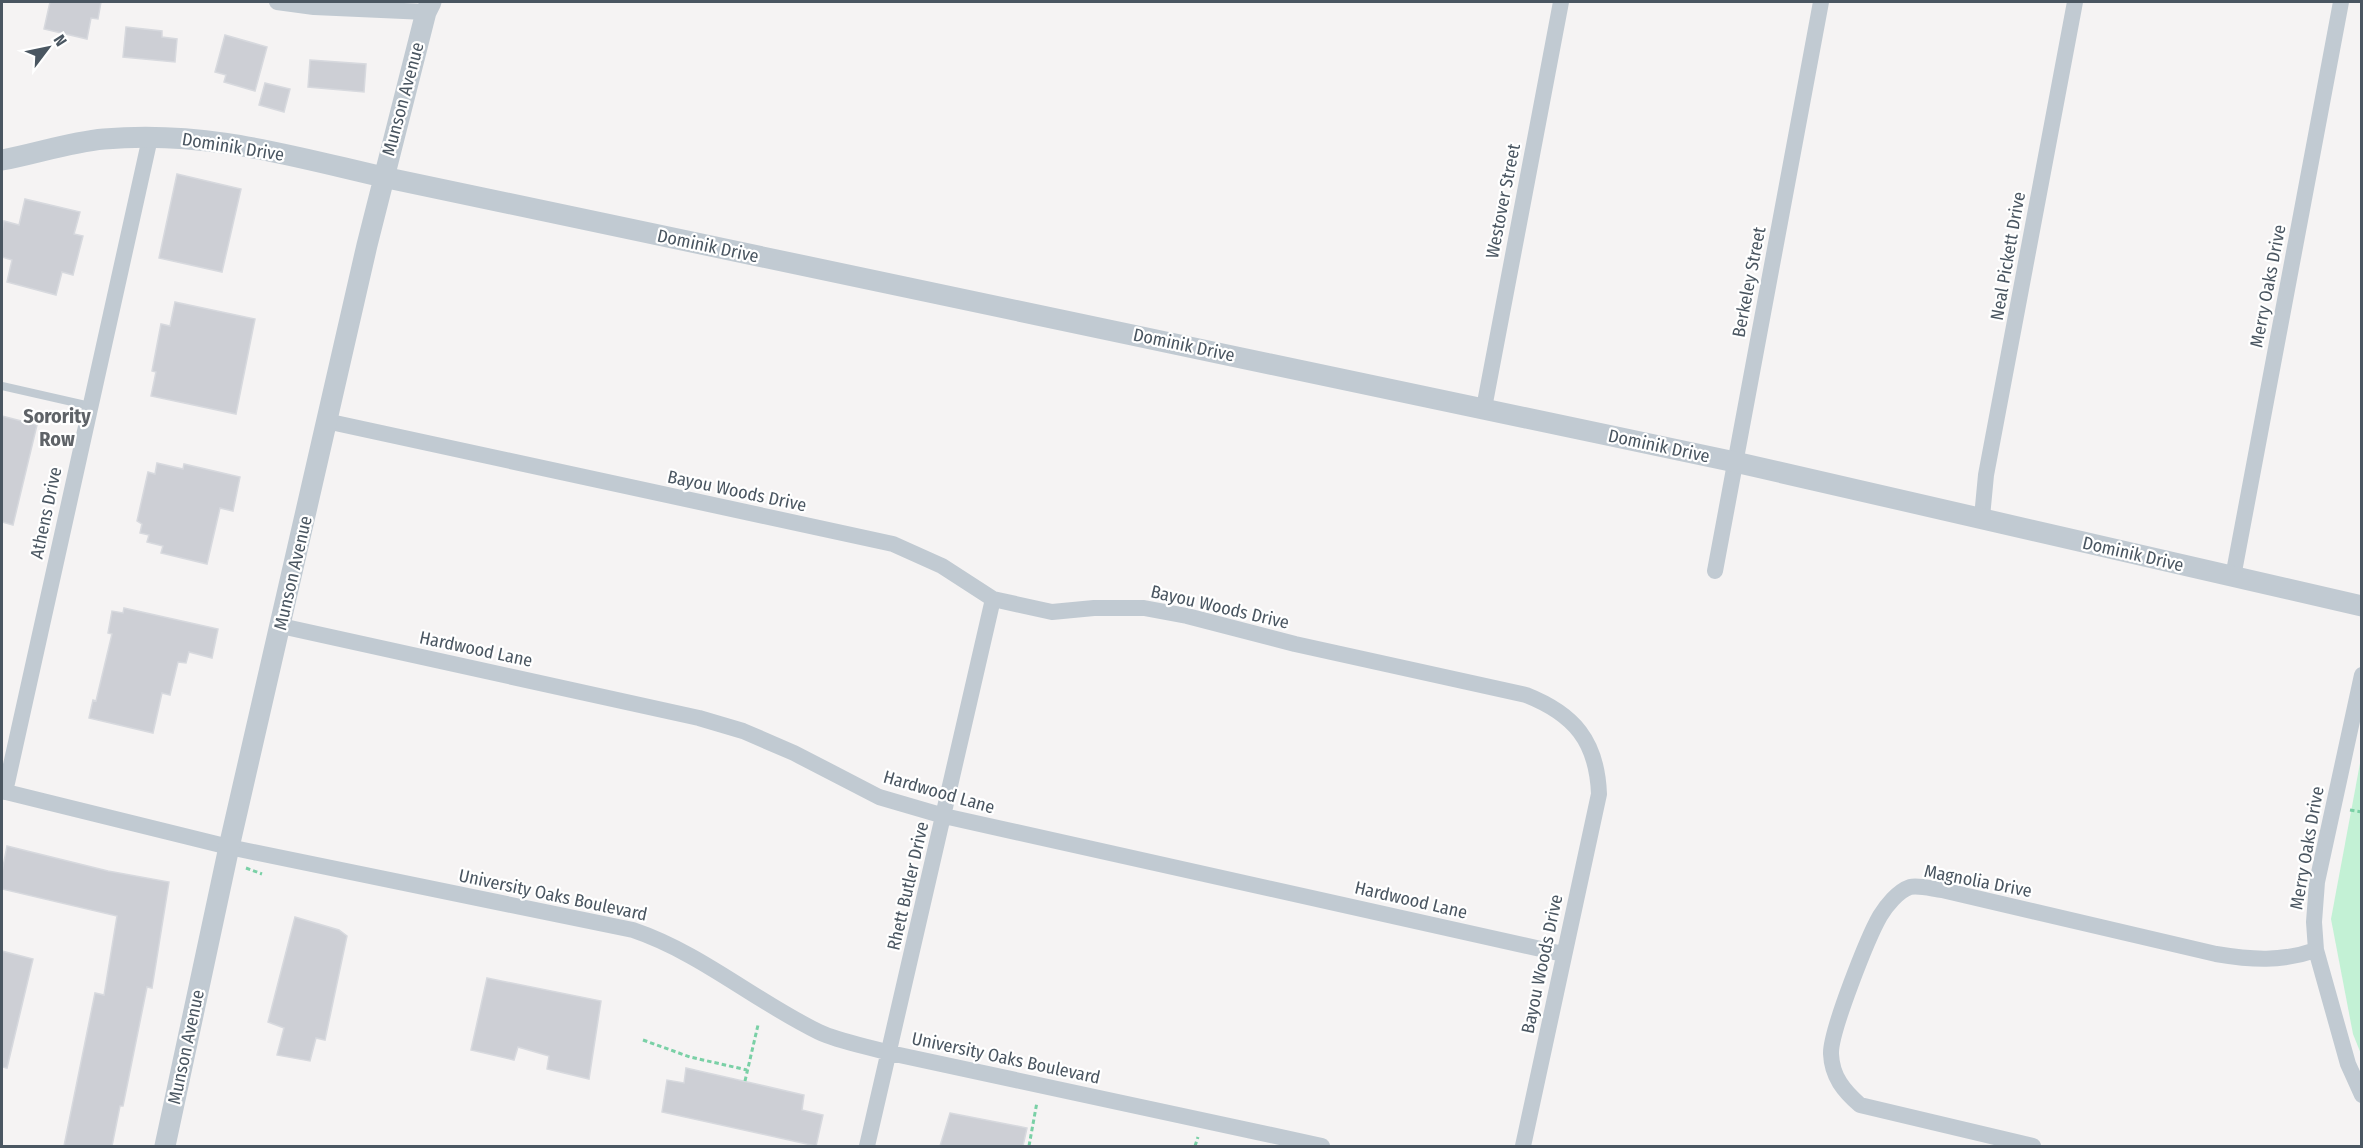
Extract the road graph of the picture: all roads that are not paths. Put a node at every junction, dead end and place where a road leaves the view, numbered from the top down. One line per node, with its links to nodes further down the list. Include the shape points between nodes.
1 (277, 2): 6 (street, via 314,7)
2 (1561, 2): 12 (street, Westover Street)
3 (1821, 2): 14 (street, Berkeley Street)
4 (2075, 2): 15 (street, Neal Pickett Drive, via 1986,475)
5 (2341, 2): 17 (street, Merry Oaks Drive)
6 (429, 7): 9 (street, Munson Avenue)
7 (150, 138): 8 (street, Dominik Drive, via 103,139); 9 (street, Dominik Drive, via 197,137 246,145); 11 (street, Athens Drive)
8 (2, 160)
9 (383, 177): 12 (street, Dominik Drive); 13 (street, Munson Avenue)
10 (2, 386): 11 (lane)
11 (90, 406): 22 (street, Athens Drive)
12 (1484, 408): 14 (street, Dominik Drive)
13 (327, 421): 18 (street, Bayou Woods Drive, via 893,544 942,566); 20 (street, Munson Avenue)
14 (1735, 462): 15 (street, Dominik Drive); 16 (street, Berkeley Street)
15 (1982, 517): 17 (street, Dominik Drive)
16 (1715, 570)
17 (2233, 577): 19 (street, Dominik Drive)
18 (993, 599): 23 (street, Rhett Butler Drive); 26 (street, Bayou Woods Drive, via 1052,612 1144,608 1187,616 1526,695 1553,706 1572,720 1598,773 1597,803)
19 (2361, 606)
20 (281, 626): 23 (street, Hardwood Lane, via 699,718 743,731 794,753 879,797); 24 (street, Munson Avenue)
21 (2361, 675): 25 (street, Merry Oaks Drive, via 2318,882)
22 (3, 792): 24 (street, University Oaks Boulevard)
23 (944, 816): 26 (street, Hardwood Lane); 27 (street, Rhett Butler Drive)
24 (229, 847): 27 (street, University Oaks Boulevard, via 633,930 686,952 822,1033); 30 (street, Munson Avenue)
25 (2316, 950): 28 (street, Merry Oaks Drive, via 2348,1064); 34 (street, Magnolia Drive, via 2258,961 1942,890 1910,888 1891,901 1880,917 1848,992 1831,1053 1835,1075 1860,1105)
26 (1563, 954): 33 (street, Bayou Woods Drive)
27 (890, 1053): 29 (street, University Oaks Boulevard); 31 (street, Rhett Butler Drive)
28 (2361, 1095)
29 (1291, 1143): 32 (street, University Oaks Boulevard)
30 (165, 1146)
31 (867, 1146)
32 (1322, 1146)
33 (1523, 1146)
34 (2033, 1146)

